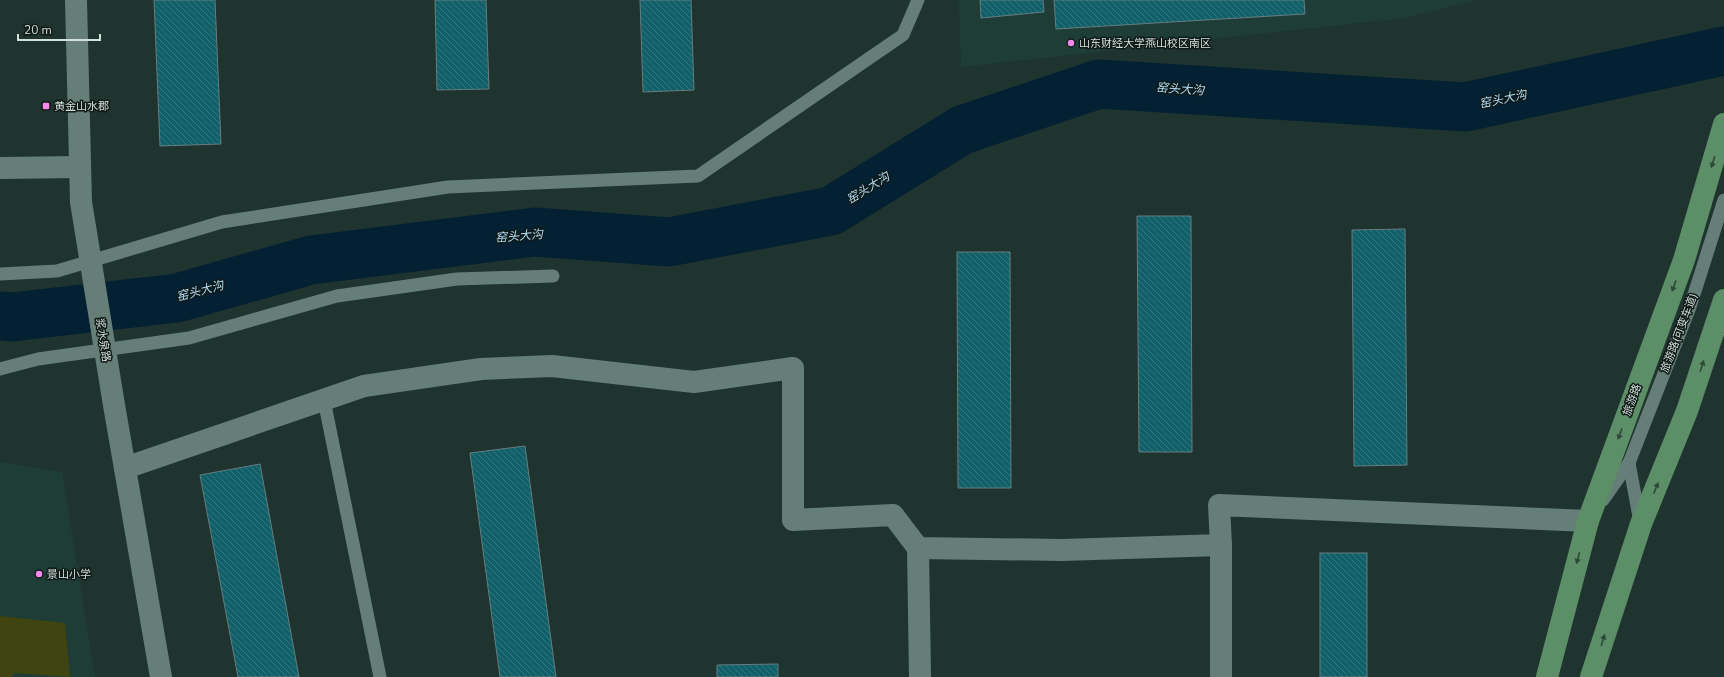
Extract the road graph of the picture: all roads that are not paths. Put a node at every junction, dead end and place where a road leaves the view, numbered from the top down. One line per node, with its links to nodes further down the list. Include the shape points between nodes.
1 (76, 0): 4 (street, 浆水泉路)
2 (918, 0): 7 (lane, via 903,35 698,176 448,187 222,222 57,271)
3 (1724, 124): 14 (main road, 旅游路, one-way to 14, via 1684,260)
4 (80, 167): 5 (street); 13 (street, 浆水泉路, via 81,202)
5 (0, 168)
6 (1724, 200): 12 (lane, 旅游路(可变车道), via 1690,307)
7 (0, 274)
8 (553, 276): 10 (lane, via 457,279 337,296 189,338 38,359)
9 (1724, 300): 15 (main road, one-way to 9, via 1687,411)
10 (0, 369)
11 (324, 400): 13 (street); 17 (street, via 364,386 481,369 552,366 694,382 793,368 793,520 893,515); 19 (lane)
12 (1629, 463): 14 (lane, 旅游路(可变车道)); 15 (lane)
13 (125, 468): 18 (street, 浆水泉路)
14 (1588, 521): 16 (street, via 1219,505); 22 (main road, 旅游路, one-way to 22)
15 (1641, 524): 23 (main road, one-way to 15)
16 (1221, 545): 17 (street, via 1062,550); 21 (street)
17 (918, 548): 20 (street)
18 (161, 677)
19 (380, 677)
20 (920, 677)
21 (1221, 677)
22 (1547, 677)
23 (1591, 677)

